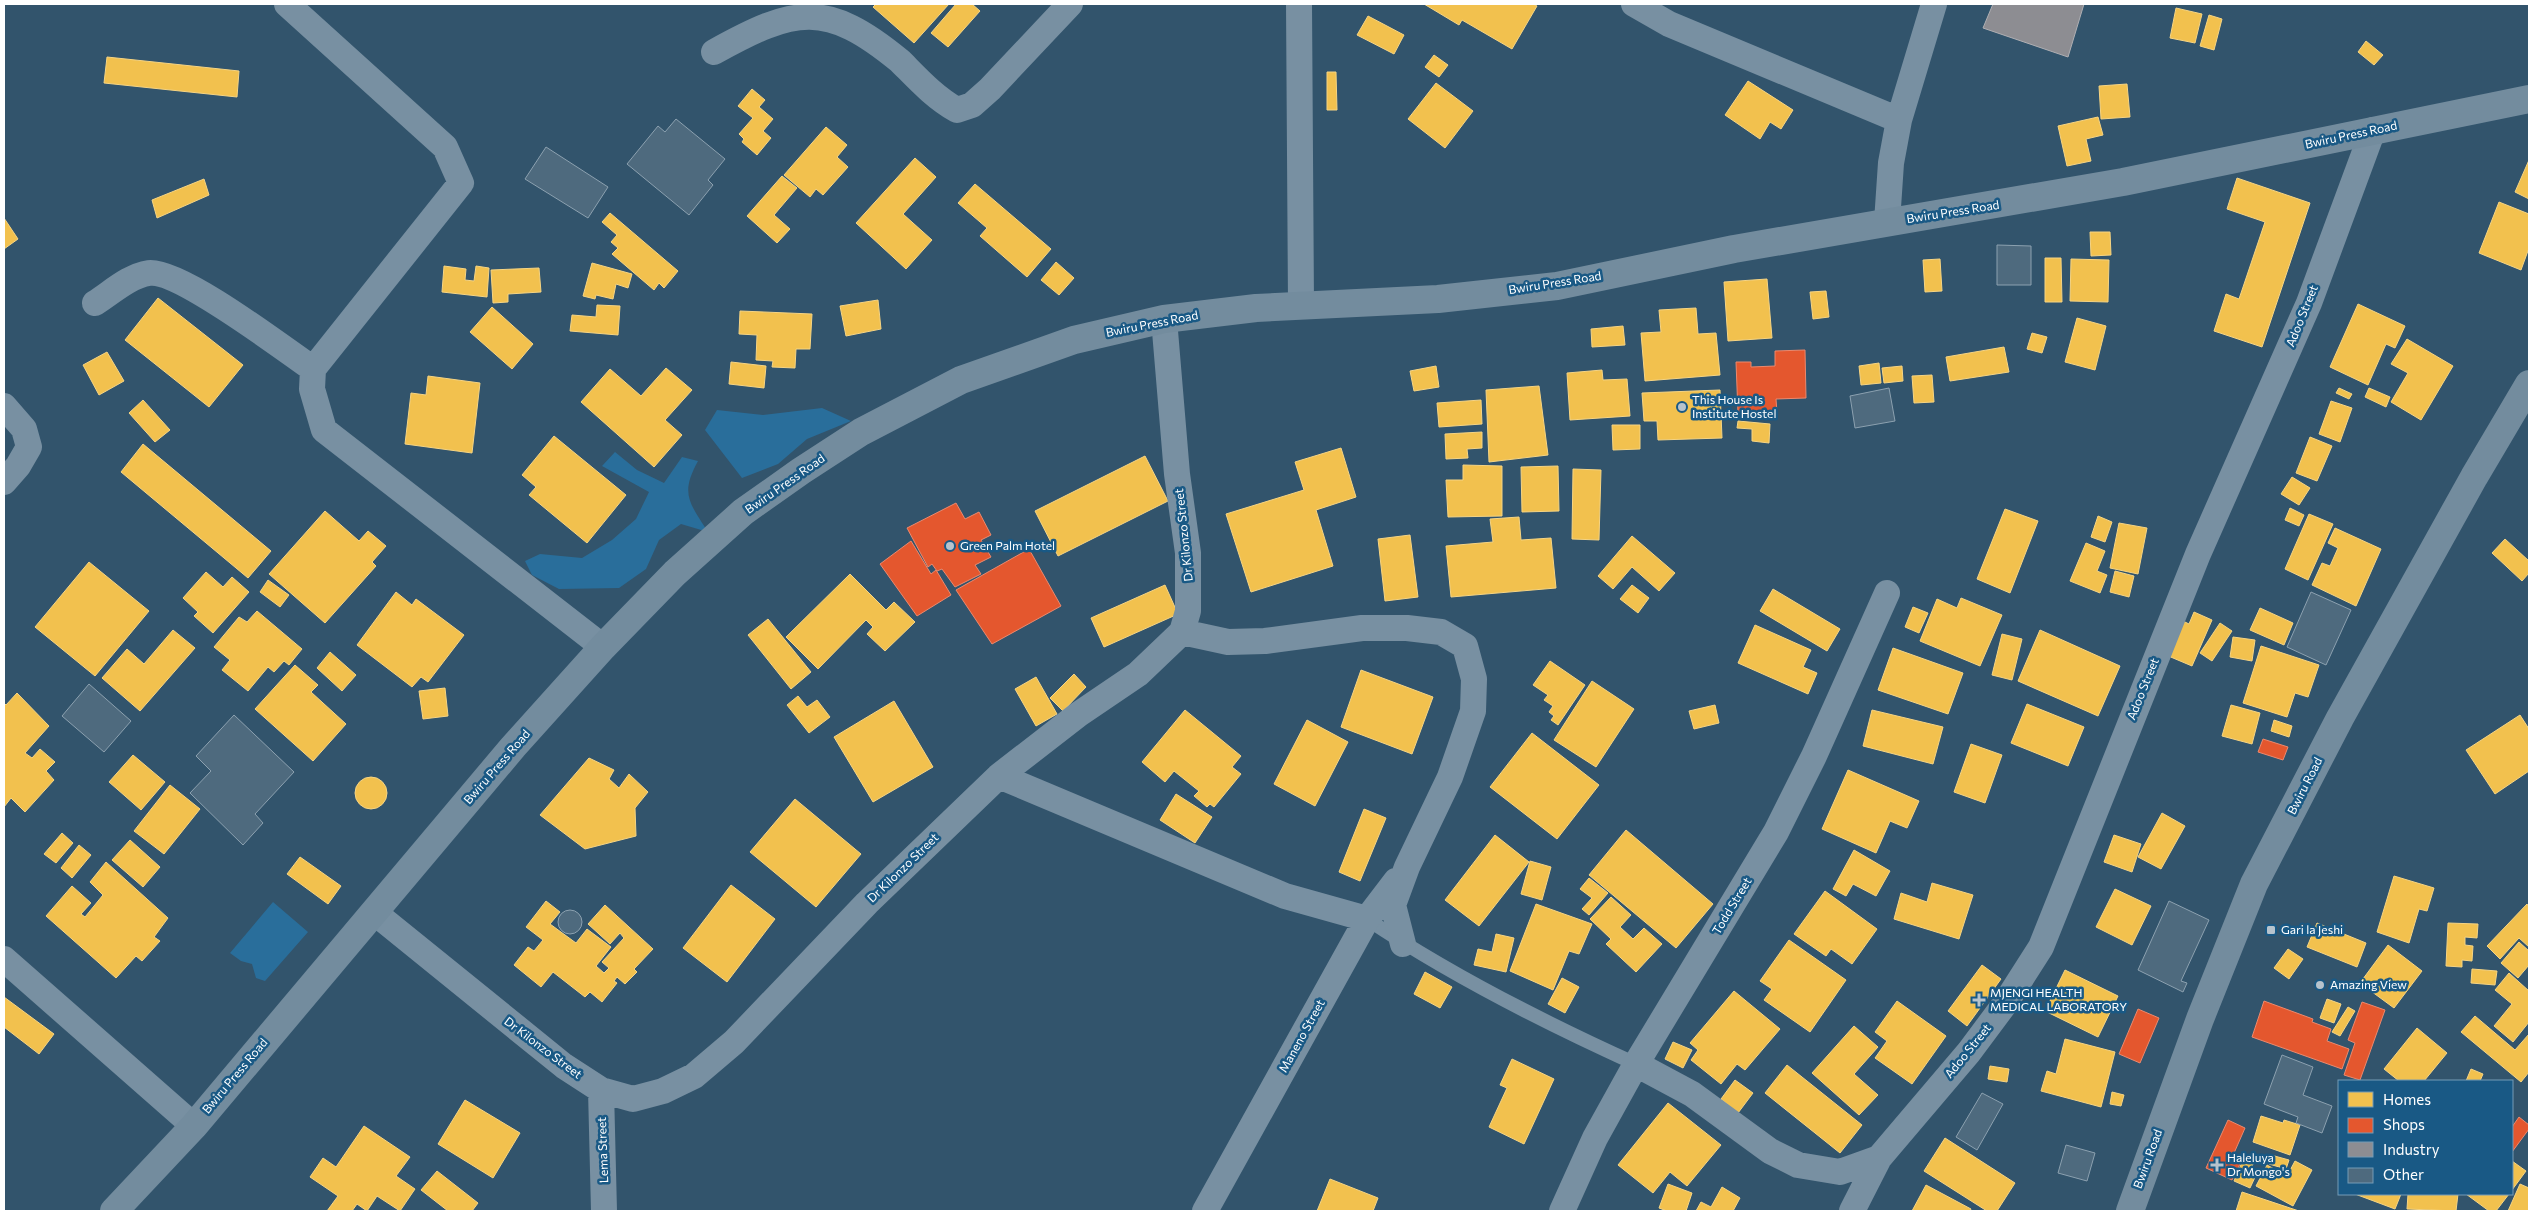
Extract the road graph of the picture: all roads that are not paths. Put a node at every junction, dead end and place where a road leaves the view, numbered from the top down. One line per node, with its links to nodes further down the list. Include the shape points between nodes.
1 (287, 4): 14 (street, via 445,147 461,183)
2 (1070, 4): 6 (street, via 990,90 972,105 957,110 938,99 861,27 837,15 805,12 767,22)
3 (1299, 4): 12 (street)
4 (1634, 4): 8 (street, via 1669,24)
5 (1934, 4): 8 (street)
6 (714, 52)
7 (2529, 99): 9 (street, Bwiru Press Road)
8 (1899, 120): 10 (street)
9 (2373, 130): 10 (street, Bwiru Press Road, via 2123,182); 30 (street, Adoo Street, via 2309,303 2198,554 2041,947 1969,1052)
10 (1886, 222): 12 (street, Bwiru Press Road, via 1734,249 1557,286 1438,298)
11 (95, 303): 14 (street, via 132,279 149,273 166,274 213,301)
12 (1301, 305): 13 (street, Bwiru Press Road)
13 (1164, 319): 19 (street, Dr Kilonzo Street, via 1177,474 1188,553 1188,610); 20 (street, Bwiru Press Road, via 1074,340 961,380 861,432 744,512 675,573)
14 (313, 369): 20 (street, via 312,389 324,430)
15 (2529, 384): 36 (street, Bwiru Road, via 2340,718 2254,884 2200,1019)
16 (4, 406): 17 (street, via 24,429 29,447)
17 (4, 482)
18 (1887, 592): 27 (street, Todd Street, via 1814,756 1776,832)
19 (1182, 632): 21 (street, Dr Kilonzo Street, via 1138,674 1079,714); 22 (street, via 1228,642 1265,641 1362,628 1407,628 1441,632 1465,646 1474,679 1473,711 1450,777)
20 (603, 647): 23 (street, Bwiru Press Road, via 513,747)
21 (999, 776): 24 (street, via 1285,896); 28 (street, Dr Kilonzo Street, via 867,903 734,1042 694,1076 663,1091 633,1099)
22 (1407, 867): 24 (street, Maneno Street); 25 (street, via 1393,905)
23 (375, 913): 28 (street, Dr Kilonzo Street, via 564,1066); 29 (street, Bwiru Press Road)
24 (1367, 920): 25 (lane); 33 (street, Maneno Street)
25 (1403, 944): 27 (lane, via 1549,1024)
26 (4, 959): 29 (street)
27 (1636, 1064): 30 (street, via 1692,1094 1770,1151 1798,1165 1840,1172); 34 (street, Todd Street, via 1595,1138)
28 (601, 1090): 32 (street, Lema Street)
29 (194, 1126): 31 (street, Bwiru Press Road)
30 (1880, 1158): 35 (street, Adoo Street)
31 (114, 1211)
32 (604, 1211)
33 (1205, 1211)
34 (1562, 1211)
35 (1852, 1211)
36 (2130, 1211)

